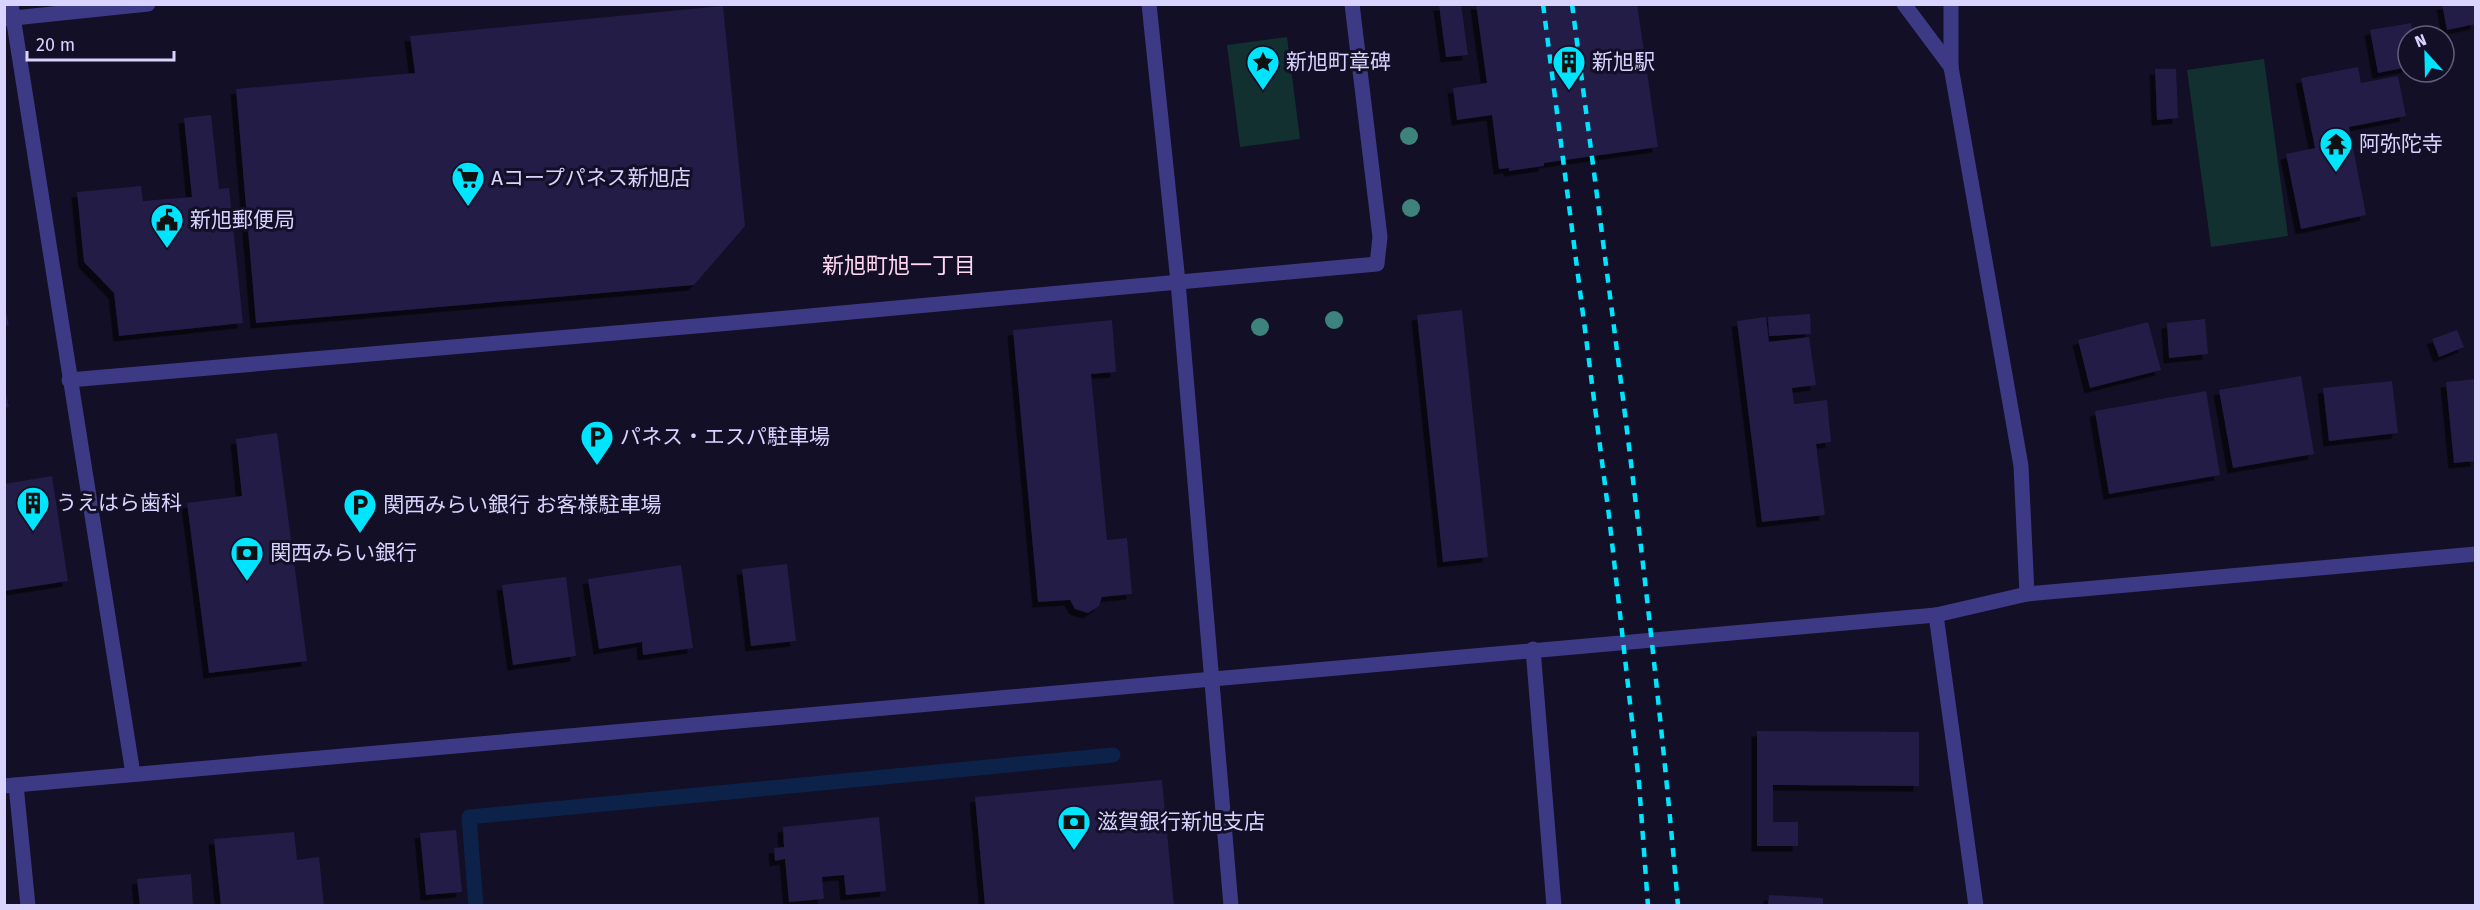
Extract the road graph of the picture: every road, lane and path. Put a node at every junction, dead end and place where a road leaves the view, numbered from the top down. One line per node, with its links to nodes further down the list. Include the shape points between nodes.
1 (148, 4): 6 (street)
2 (1149, 4): 8 (street)
3 (1352, 4): 8 (street, via 1380,237 1377,264)
4 (1904, 4): 7 (street)
5 (1951, 4): 7 (street)
6 (10, 14): 9 (street)
7 (1951, 67): 11 (street, via 2021,466)
8 (1178, 282): 9 (street); 14 (street)
9 (69, 380): 15 (street)
10 (2475, 554): 11 (street)
11 (2027, 594): 12 (street)
12 (1936, 615): 13 (street); 20 (street)
13 (1533, 649): 14 (street); 19 (street)
14 (1210, 678): 15 (street); 18 (street)
15 (133, 774): 16 (street)
16 (10, 786): 17 (street)
17 (28, 906)
18 (1231, 906)
19 (1554, 906)
20 (1976, 906)

